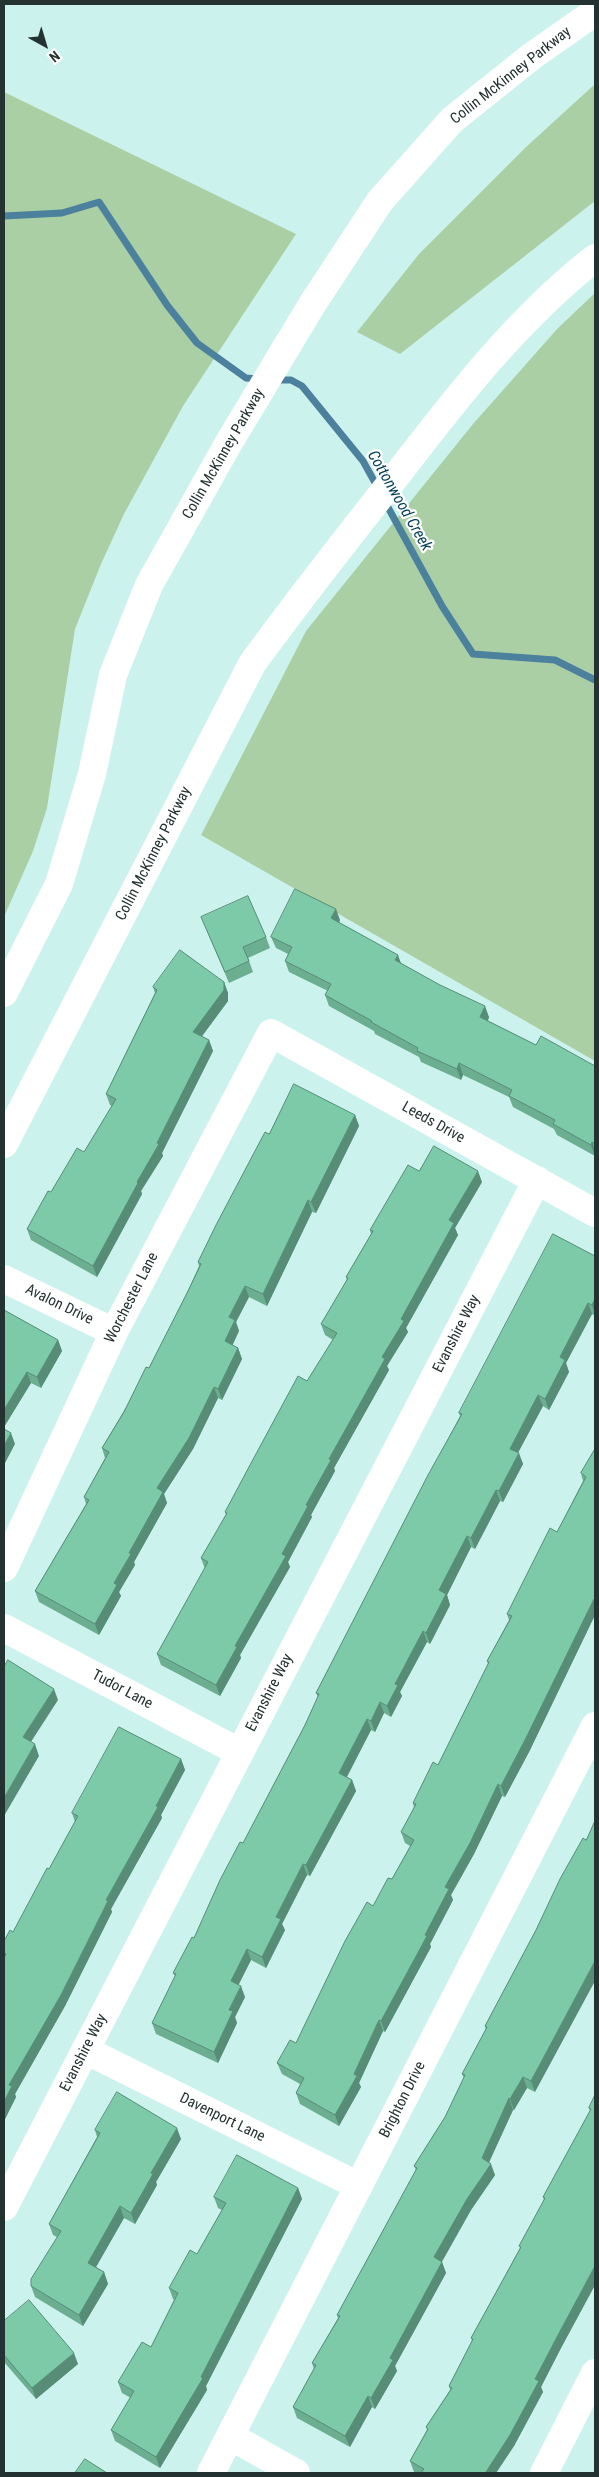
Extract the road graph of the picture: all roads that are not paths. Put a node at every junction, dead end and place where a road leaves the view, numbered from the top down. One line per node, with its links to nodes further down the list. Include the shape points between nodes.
1 (595, 12): 3 (street, Collin McKinney Parkway, via 532,56 452,120 380,200 313,303 148,585 113,675 92,774 59,884)
2 (595, 258): 5 (street, Collin McKinney Parkway, via 562,284 518,328 451,405 252,664)
3 (4, 993)
4 (271, 1033): 6 (street, Leeds Drive); 9 (street, Worchester Lane)
5 (4, 1144)
6 (537, 1180): 7 (street, Leeds Drive); 13 (street, Evanshire Way)
7 (595, 1213)
8 (4, 1279): 9 (street, Avalon Drive)
9 (114, 1332): 10 (street, Worchester Lane)
10 (4, 1568)
11 (4, 1628): 13 (street, Tudor Lane)
12 (595, 1726): 15 (street, Brighton Drive)
13 (239, 1752): 14 (street, Evanshire Way)
14 (85, 2050): 15 (street, Davenport Lane); 16 (street, Evanshire Way)
15 (359, 2186): 18 (street, Brighton Drive)
16 (4, 2207)
17 (595, 2373): 21 (street)
18 (230, 2436): 19 (street, Brighton Drive); 20 (street)
19 (211, 2473)
20 (296, 2473)
21 (544, 2473)

